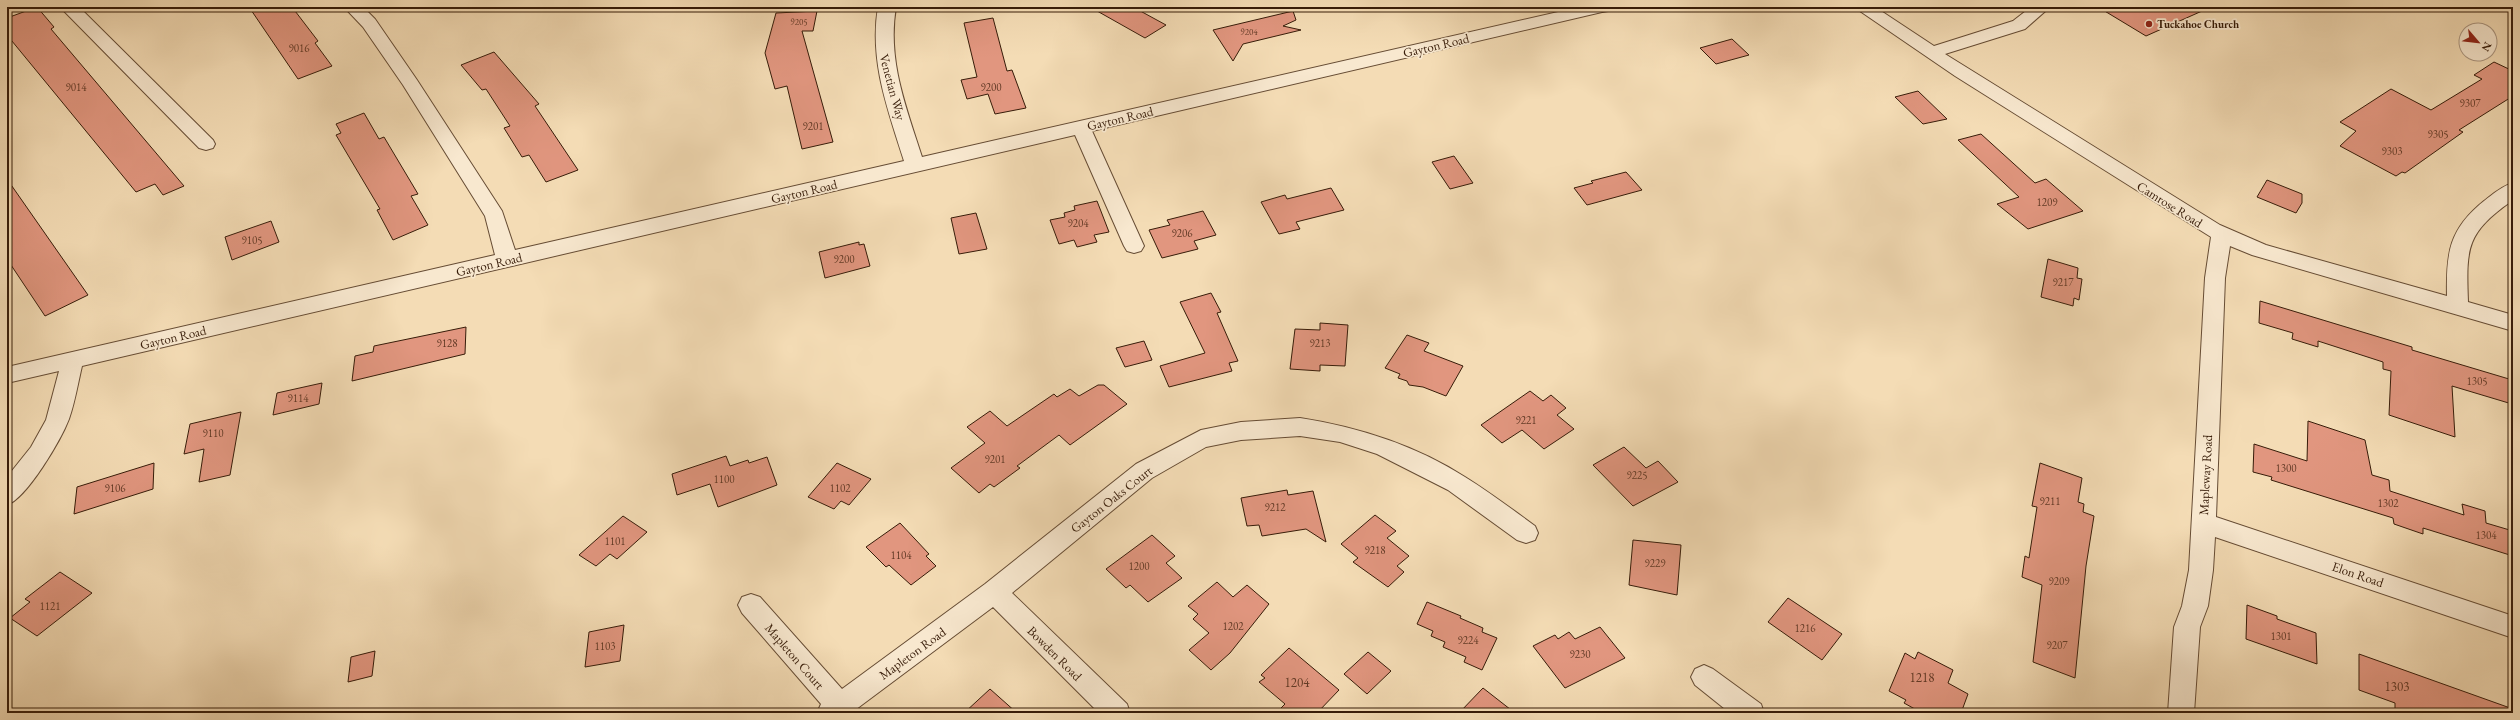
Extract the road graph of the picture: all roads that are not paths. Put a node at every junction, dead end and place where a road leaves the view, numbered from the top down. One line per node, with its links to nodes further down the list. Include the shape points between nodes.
1 (69, 7): 9 (street)
2 (354, 7): 14 (street, via 369,23 411,84 495,216)
3 (887, 7): 10 (street, Venetian Way, via 882,42 885,61)
4 (1602, 7): 8 (street, Gayton Road)
5 (1864, 7): 7 (street, Camrose Road)
6 (2041, 7): 7 (street, via 2019,25)
7 (1932, 52): 12 (street, Camrose Road, via 2109,166)
8 (1081, 127): 10 (street, Gayton Road); 13 (street)
9 (206, 144)
10 (915, 166): 14 (street, Gayton Road)
11 (2513, 190): 15 (street, via 2472,221 2460,240 2456,260)
12 (2222, 234): 15 (street, Camrose Road, via 2259,250); 20 (street, Mapleway Road, via 2215,278)
13 (1134, 246)
14 (507, 260): 17 (street, Gayton Road)
15 (2458, 306): 16 (street, Camrose Road)
16 (2513, 323)
17 (73, 360): 18 (street, Gayton Road); 19 (street, via 57,420 38,454)
18 (7, 375)
19 (7, 495)
20 (2203, 523): 24 (street, Elon Road); 29 (street, Mapleway Road, via 2201,570 2195,606 2187,627)
21 (1526, 533): 22 (street, Gayton Oaks Court, via 1456,483 1386,448 1340,433 1300,427 1241,431 1201,439 1144,471)
22 (994, 592): 26 (street, Mapleton Road); 27 (street, Bowden Road)
23 (751, 605): 26 (street, Mapleton Court)
24 (2513, 627)
25 (1704, 677): 28 (street)
26 (835, 710)
27 (1116, 713)
28 (1751, 713)
29 (2181, 713)

